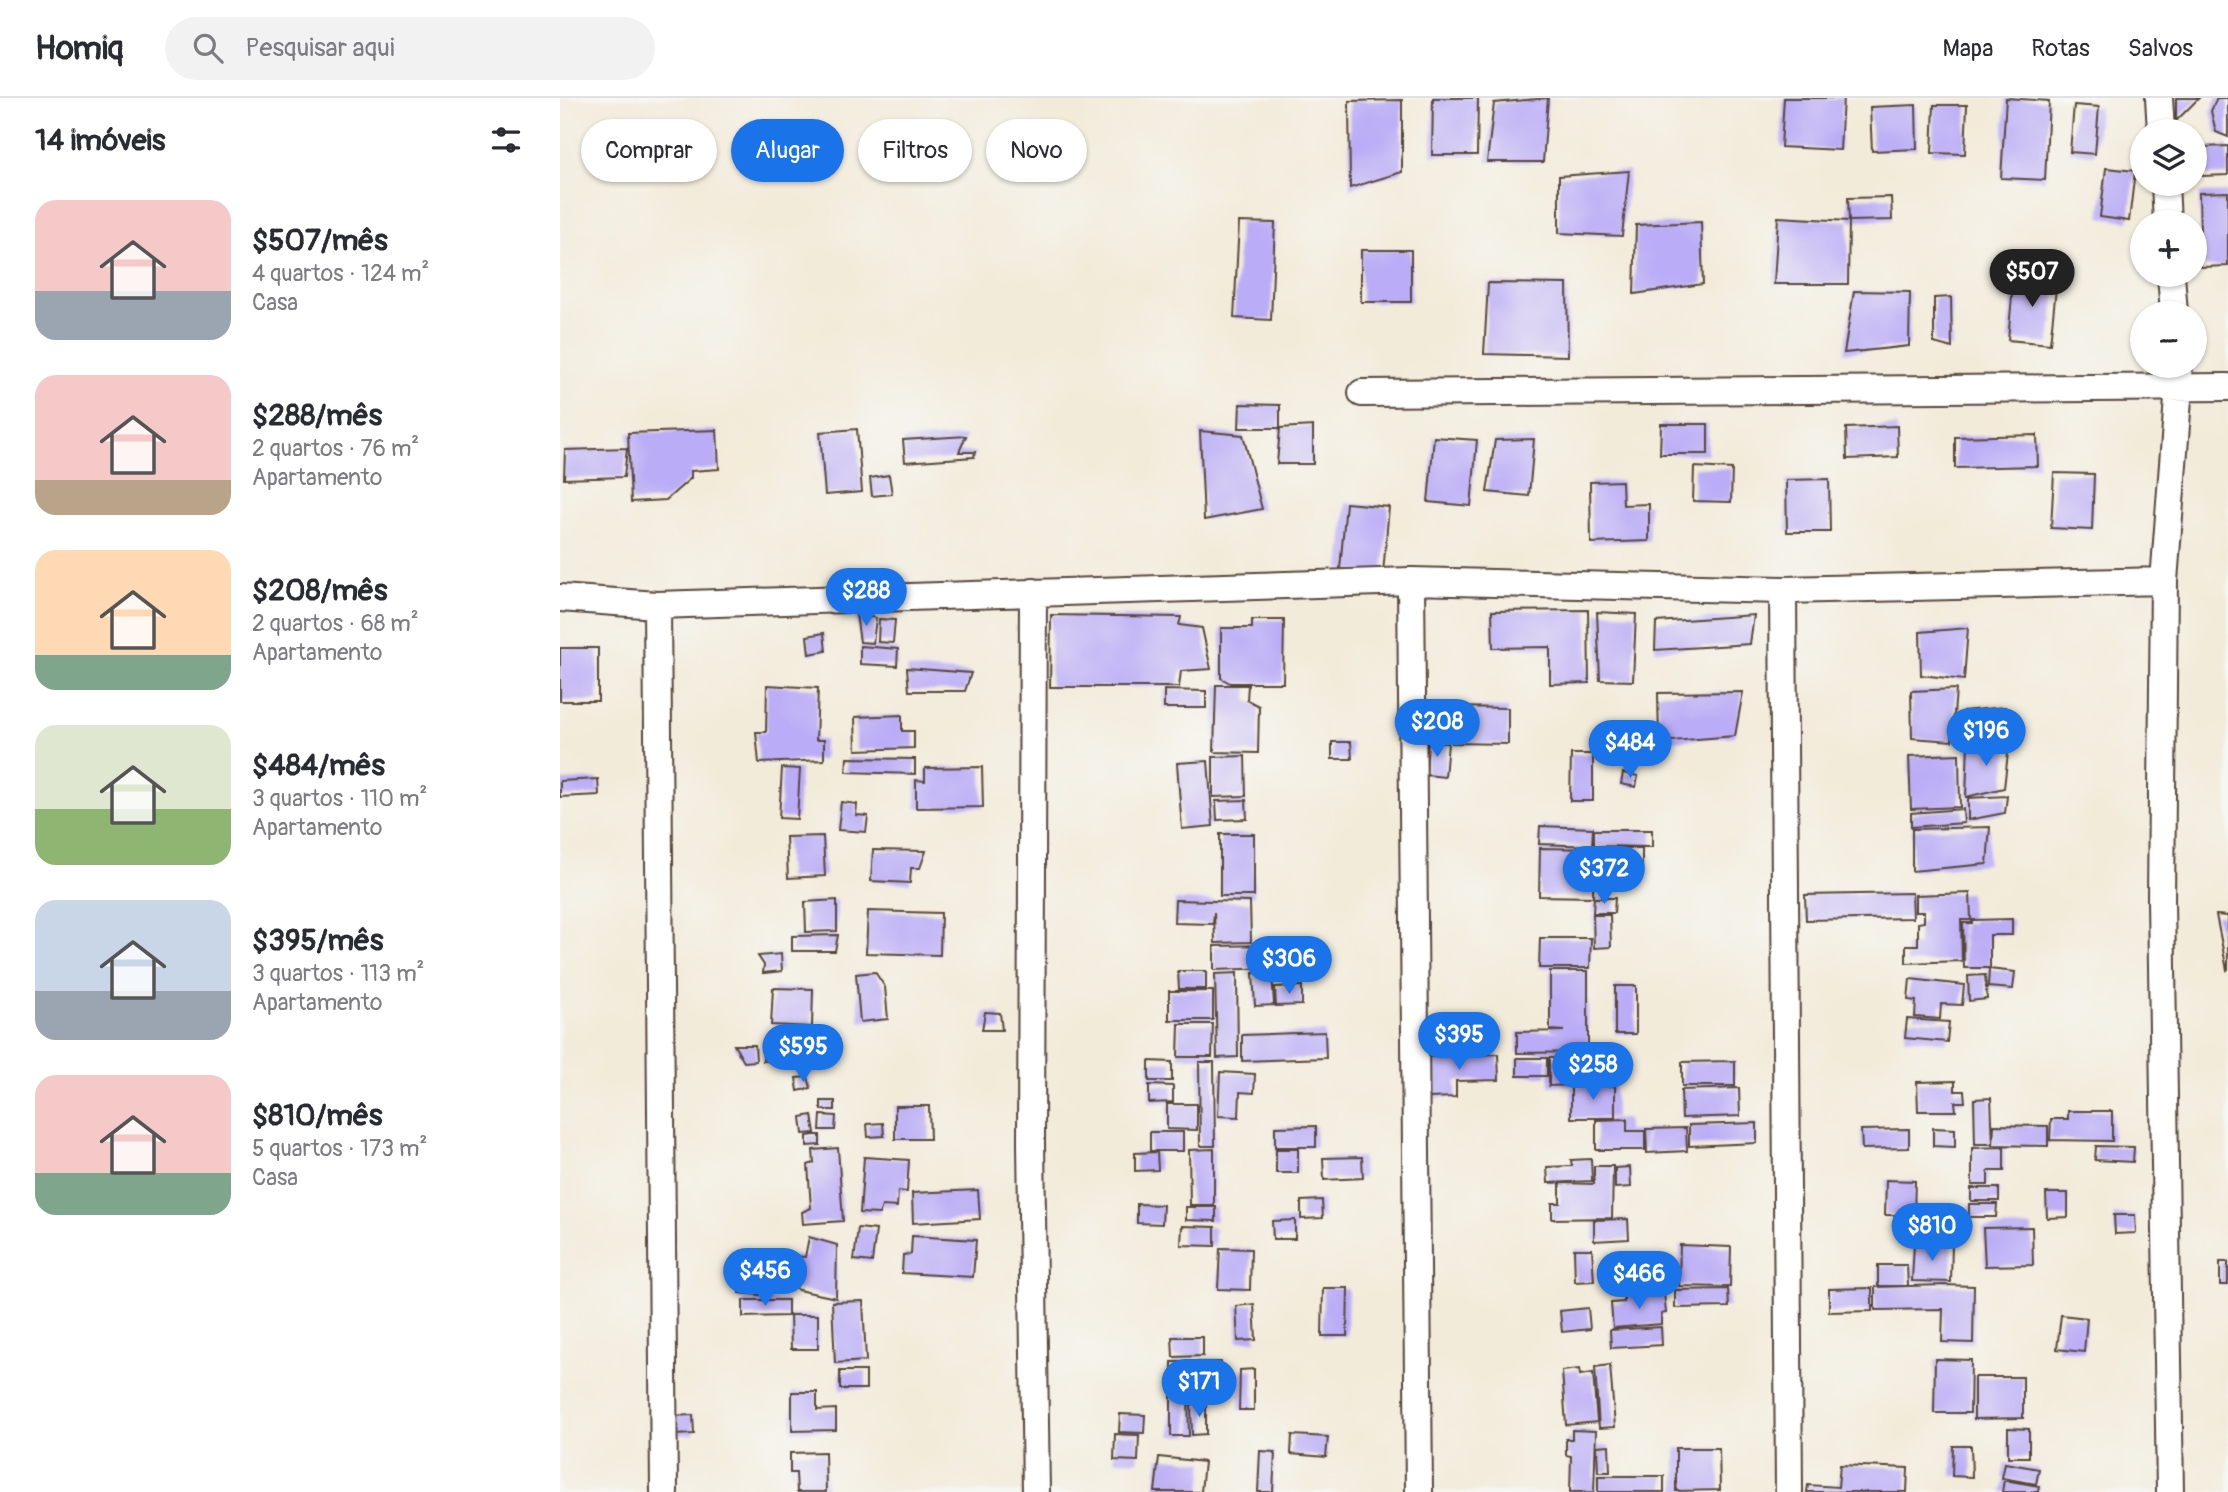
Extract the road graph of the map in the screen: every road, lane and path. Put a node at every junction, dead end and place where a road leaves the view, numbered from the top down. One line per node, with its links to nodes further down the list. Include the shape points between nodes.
1 (2159, 98): 2 (street)
2 (2160, 119)
3 (2130, 377): 7 (street)
4 (2178, 378): 8 (street)
5 (2187, 378): 6 (street)
6 (2228, 387)
7 (1362, 394)
8 (2164, 581): 10 (street); 18 (street, via 2161,900)
9 (1411, 582): 10 (street); 11 (street); 16 (street)
10 (1783, 590): 17 (street)
11 (1033, 592): 13 (street); 15 (street, via 1031,1144)
12 (560, 598): 13 (street)
13 (657, 606): 14 (street)
14 (664, 1492)
15 (1036, 1492)
16 (1419, 1492)
17 (1788, 1492)
18 (2170, 1492)

